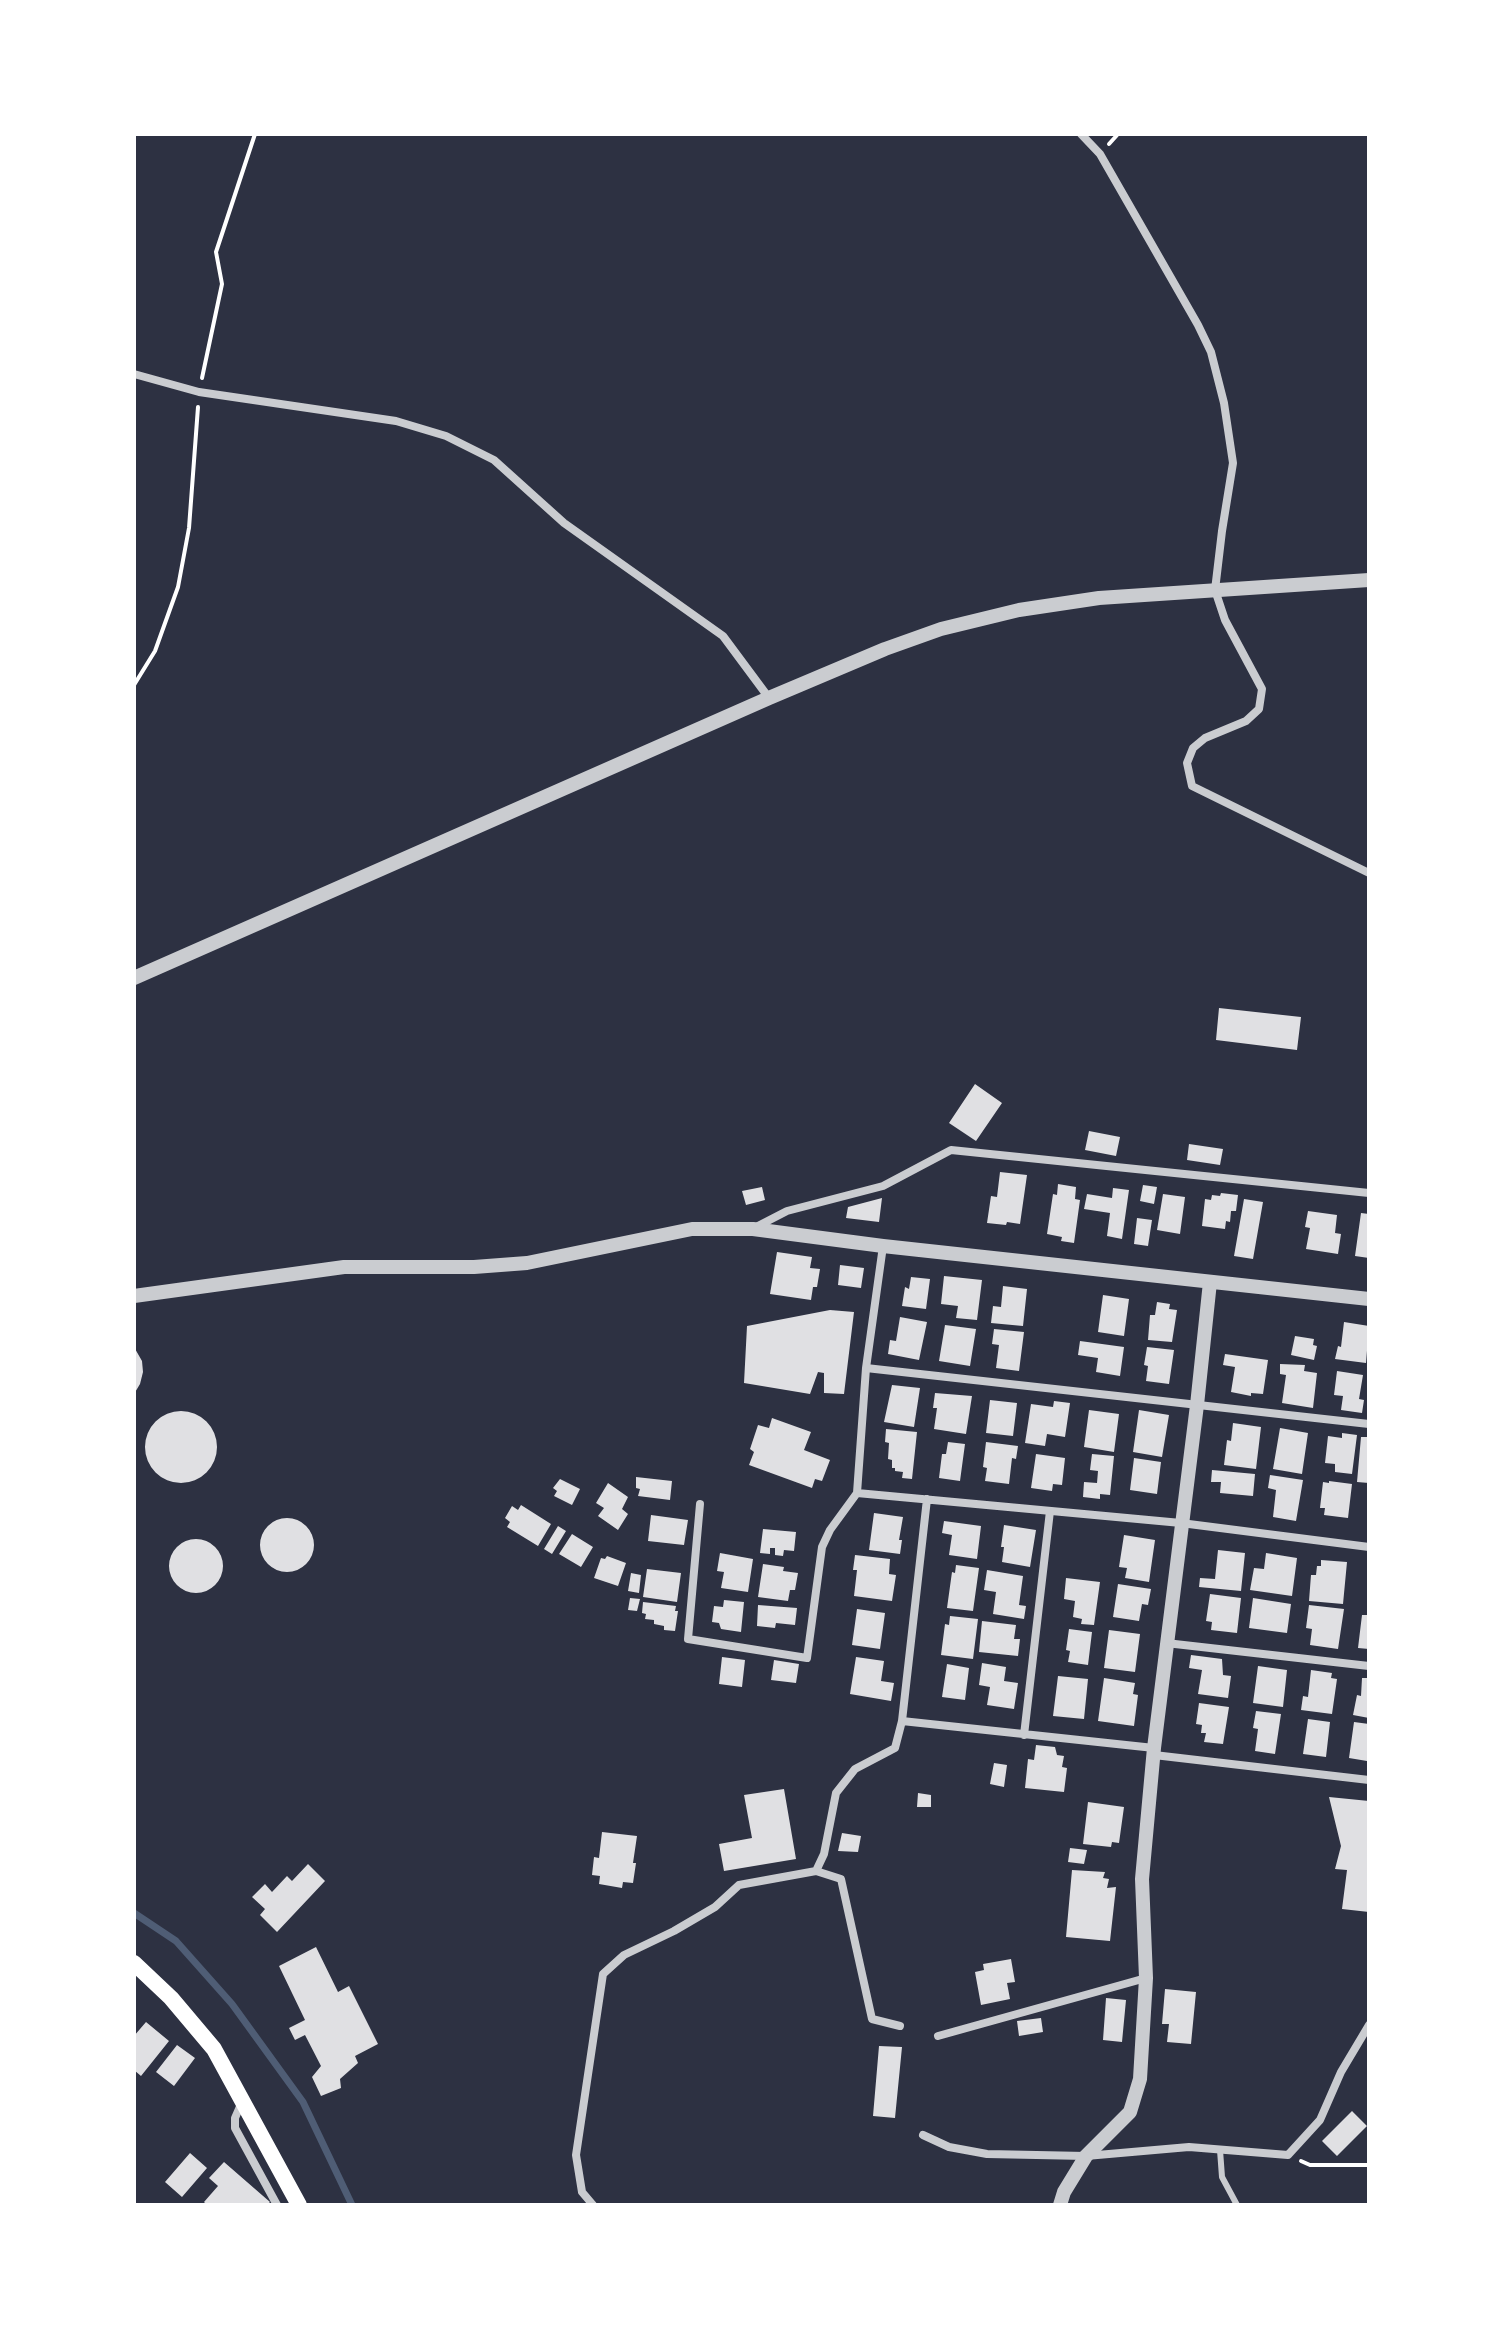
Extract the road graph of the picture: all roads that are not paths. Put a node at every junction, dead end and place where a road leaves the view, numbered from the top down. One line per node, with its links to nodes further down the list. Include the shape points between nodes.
1 (1081, 134): 4 (street, via 1100,154 1211,352 1233,463)
2 (134, 374): 5 (street, via 199,392 396,421 446,436 494,460 564,523 723,636)
3 (1369, 580): 4 (street)
4 (1215, 590): 5 (street, via 1019,610 941,629); 6 (street, via 1262,689 1259,709 1246,721 1193,748 1187,763 1192,786)
5 (769, 698): 7 (street)
6 (1369, 873)
7 (134, 978)
8 (1369, 1193): 9 (street, via 951,1150 883,1186 787,1211)
9 (753, 1229): 10 (street); 12 (street, via 692,1229 527,1263 344,1267)
10 (883, 1246): 11 (street); 14 (street)
11 (1210, 1282): 13 (street); 15 (street)
12 (134, 1296)
13 (1369, 1299)
14 (866, 1368): 15 (street); 17 (street)
15 (1197, 1405): 16 (street); 21 (street)
16 (1369, 1424)
17 (857, 1493): 18 (street); 19 (street, via 822,1547 807,1658 688,1639)
18 (927, 1499): 20 (street); 25 (street)
19 (700, 1504)
20 (1050, 1511): 21 (street); 26 (street)
21 (1181, 1523): 22 (street); 23 (street)
22 (1369, 1547)
23 (1166, 1643): 24 (street); 27 (street)
24 (1369, 1666)
25 (902, 1721): 26 (street); 29 (street, via 895,1748 855,1769 836,1793)
26 (1024, 1735): 27 (street)
27 (1154, 1751): 28 (street); 31 (street, via 1142,1879)
28 (1369, 1780)
29 (816, 1871): 33 (street, via 841,1879 872,2019); 41 (street, via 739,1885 715,1907 624,1955 603,1974 576,2155 582,2192)
30 (134, 1963): 35 (main road, via 214,2049)
31 (1146, 1978): 34 (street); 38 (street, via 1140,2079 1130,2112)
32 (1369, 2025): 37 (street, via 1320,2120 1288,2155)
33 (900, 2026)
34 (938, 2036)
35 (242, 2101): 39 (street, via 235,2128); 40 (main road)
36 (923, 2135): 38 (street, via 949,2147 987,2154)
37 (1220, 2150): 38 (street, via 1189,2147); 43 (lane, via 1222,2177)
38 (1086, 2156): 42 (street)
39 (277, 2205)
40 (299, 2205)
41 (593, 2205)
42 (1060, 2205)
43 (1237, 2205)

